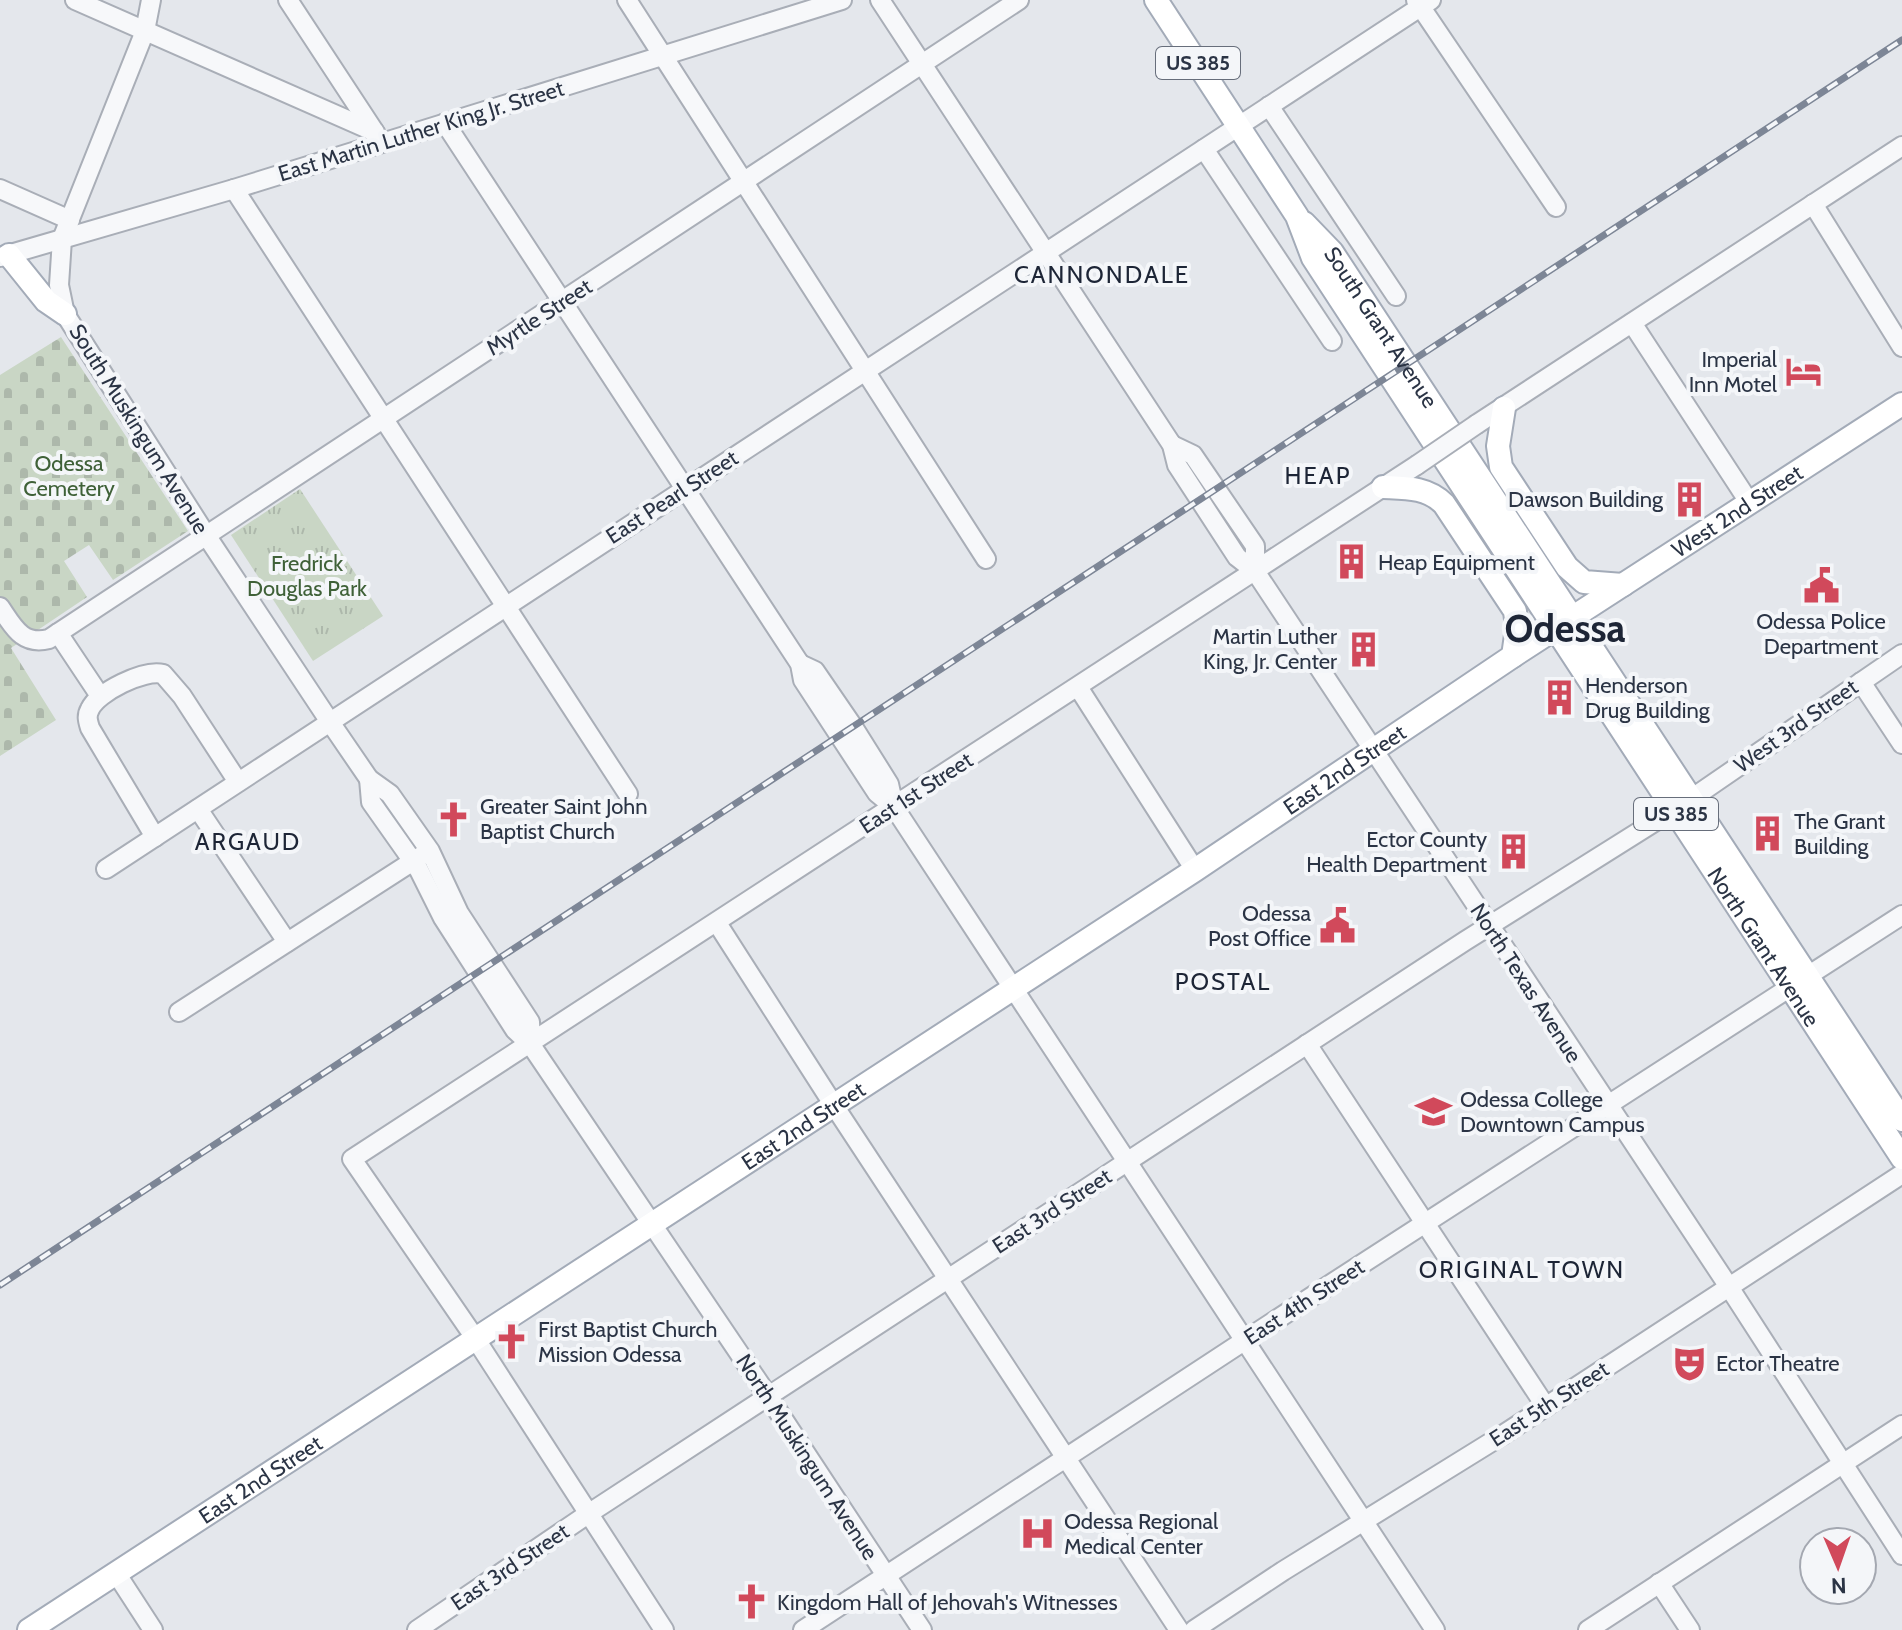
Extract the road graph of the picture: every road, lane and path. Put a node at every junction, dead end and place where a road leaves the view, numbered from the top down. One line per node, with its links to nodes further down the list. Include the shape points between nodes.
1 (75, 0): 10 (street)
2 (151, 0): 10 (street, South Muskingum Avenue)
3 (288, 0): 16 (street)
4 (627, 0): 11 (street)
5 (842, 0): 11 (street, East Martin Luther King Jr. Street)
6 (880, 0): 12 (street)
7 (1019, 0): 12 (street, Myrtle Street)
8 (1156, 0): 15 (main road, South Grant Avenue / US 385)
9 (1423, 2): 13 (street, East Pearl Street); 23 (street)
10 (145, 31): 16 (street); 24 (street, South Muskingum Avenue)
11 (661, 56): 14 (street, East Martin Luther King Jr. Street); 19 (street)
12 (923, 66): 19 (street, Myrtle Street); 26 (street)
13 (1269, 106): 15 (street, East Pearl Street); 28 (street)
14 (445, 123): 16 (street, East Martin Luther King Jr. Street); 29 (street)
15 (1239, 126): 18 (street, East Pearl Street); 38 (main road, South Grant Avenue / US 385, via 1297,216 1332,252)
16 (378, 138): 21 (street, East Martin Luther King Jr. Street)
17 (1902, 146): 22 (street, East 1st Street)
18 (1204, 149): 26 (street, East Pearl Street); 32 (street)
19 (743, 183): 29 (street, Myrtle Street); 34 (street)
20 (0, 189): 24 (street)
21 (234, 189): 25 (street, East Martin Luther King Jr. Street); 37 (street)
22 (1813, 204): 31 (street, East 1st Street); 33 (street)
23 (1556, 207)
24 (70, 220): 25 (street, South Muskingum Avenue)
25 (62, 239): 27 (street, East Martin Luther King Jr. Street); 30 (street, South Muskingum Avenue, via 59,285)
26 (1046, 253): 34 (street, East Pearl Street); 44 (street, via 1172,445 1193,455 1255,546)
27 (4, 256): 30 (main road)
28 (1396, 296)
29 (562, 301): 37 (street, Myrtle Street); 40 (street)
30 (65, 314): 42 (street, South Muskingum Avenue)
31 (1632, 323): 36 (street, East 1st Street); 41 (street)
32 (1332, 341)
33 (1902, 347)
34 (865, 371): 40 (street, East Pearl Street); 43 (street)
35 (1902, 404): 41 (main road, West 2nd Street)
36 (1504, 408): 39 (street, East 1st Street, bridge); 45 (main road, via 1498,446 1501,467 1567,567 1584,582)
37 (383, 419): 42 (street, Myrtle Street); 46 (street)
38 (1450, 449): 48 (main road, North Grant Avenue / US 385)
39 (1383, 487): 44 (street, East 1st Street); 51 (main road, via 1425,491 1450,511 1515,611)
40 (685, 489): 46 (street, East Pearl Street); 62 (street, via 800,664 815,671 852,725 889,784)
41 (1749, 502): 45 (main road, West 2nd Street)
42 (206, 535): 49 (street, Myrtle Street); 55 (street, South Muskingum Avenue)
43 (986, 559)
44 (1255, 571): 53 (street, East 1st Street); 57 (street, North Texas Avenue)
45 (1623, 585): 48 (main road, West 2nd Street)
46 (506, 606): 55 (street, East Pearl Street); 60 (street)
47 (0, 607): 49 (street, via 27,639 45,640)
48 (1565, 624): 51 (main road, East 2nd Street); 61 (main road, North Grant Avenue / US 385)
49 (58, 633): 54 (street)
50 (1902, 654): 52 (street, West 3rd Street)
51 (1513, 656): 57 (main road, East 2nd Street)
52 (1861, 682): 56 (street); 61 (street, West 3rd Street)
53 (1078, 687): 62 (street, East 1st Street); 68 (street)
54 (100, 696): 59 (street, via 148,673 163,674); 64 (street, via 89,711 90,728)
55 (330, 722): 58 (street, South Muskingum Avenue); 59 (street, East Pearl Street)
56 (1902, 744)
57 (1373, 750): 68 (main road, East 2nd Street); 71 (street, North Texas Avenue)
58 (369, 779): 65 (street, South Muskingum Avenue, via 390,794); 66 (street, South Muskingum Avenue, via 371,802)
59 (238, 782): 63 (street, East Pearl Street)
60 (628, 794)
61 (1682, 804): 71 (street, East 3rd Street); 74 (main road, North Grant Avenue / US 385)
62 (894, 807): 70 (street, East 1st Street); 75 (street)
63 (198, 809): 64 (street, East Pearl Street); 72 (street)
64 (155, 837): 67 (street, East Pearl Street)
65 (430, 851): 66 (street); 73 (street, South Muskingum Avenue)
66 (412, 862): 72 (street); 73 (street, South Muskingum Avenue, via 443,918)
67 (106, 869)
68 (1195, 870): 75 (main road, East 2nd Street)
69 (1902, 915): 74 (street, East 4th Street)
70 (717, 923): 78 (street, East 1st Street); 79 (street)
71 (1488, 925): 77 (street, East 3rd Street); 80 (street, North Texas Avenue)
72 (287, 942): 76 (street)
73 (485, 967): 78 (street, North Muskingum Avenue, via 515,1030)
74 (1798, 981): 80 (street, East 4th Street); 81 (main road, North Grant Avenue / US 385); 82 (main road, North Grant Avenue / US 385)
75 (1012, 988): 79 (main road, East 2nd Street); 83 (street)
76 (179, 1012)
77 (1307, 1044): 83 (street, East 3rd Street); 86 (street)
78 (531, 1045): 85 (street, North Muskingum Avenue); 89 (street, East 1st Street, via 352,1159)
79 (833, 1104): 85 (main road, East 2nd Street); 87 (street)
80 (1606, 1105): 86 (street, East 4th Street); 88 (street, North Texas Avenue)
81 (1902, 1120)
82 (1902, 1158)
83 (1127, 1162): 87 (street, East 3rd Street); 90 (street)
84 (1902, 1174): 88 (street, East 5th Street)
85 (649, 1224): 89 (main road, East 2nd Street); 91 (street, North Muskingum Avenue)
86 (1425, 1224): 90 (street, East 4th Street); 92 (street)
87 (949, 1278): 91 (street, East 3rd Street); 94 (street)
88 (1729, 1287): 92 (street, East 5th Street); 95 (street, North Texas Avenue)
89 (475, 1338): 96 (street); 99 (main road, East 2nd Street)
90 (1245, 1341): 94 (street, East 4th Street); 97 (street)
91 (768, 1396): 96 (street, East 3rd Street); 100 (street, North Muskingum Avenue)
92 (1546, 1407): 97 (street, East 5th Street)
93 (1902, 1425): 95 (street)
94 (1066, 1457): 100 (street, East 4th Street); 108 (street)
95 (1842, 1463): 98 (street, North Texas Avenue); 101 (street)
96 (588, 1514): 104 (street, East 3rd Street); 105 (street)
97 (1364, 1521): 109 (street, East 5th Street); 110 (street)
98 (1902, 1555)
99 (116, 1573): 102 (main road, East 2nd Street); 103 (street)
100 (885, 1575): 106 (street, East 4th Street); 107 (street, North Muskingum Avenue)
101 (1659, 1583): 111 (street); 112 (street)
102 (29, 1630)
103 (153, 1630)
104 (417, 1630)
105 (664, 1630)
106 (803, 1630)
107 (922, 1630)
108 (1179, 1630)
109 (1194, 1630)
110 (1435, 1630)
111 (1588, 1630)
112 (1690, 1630)

